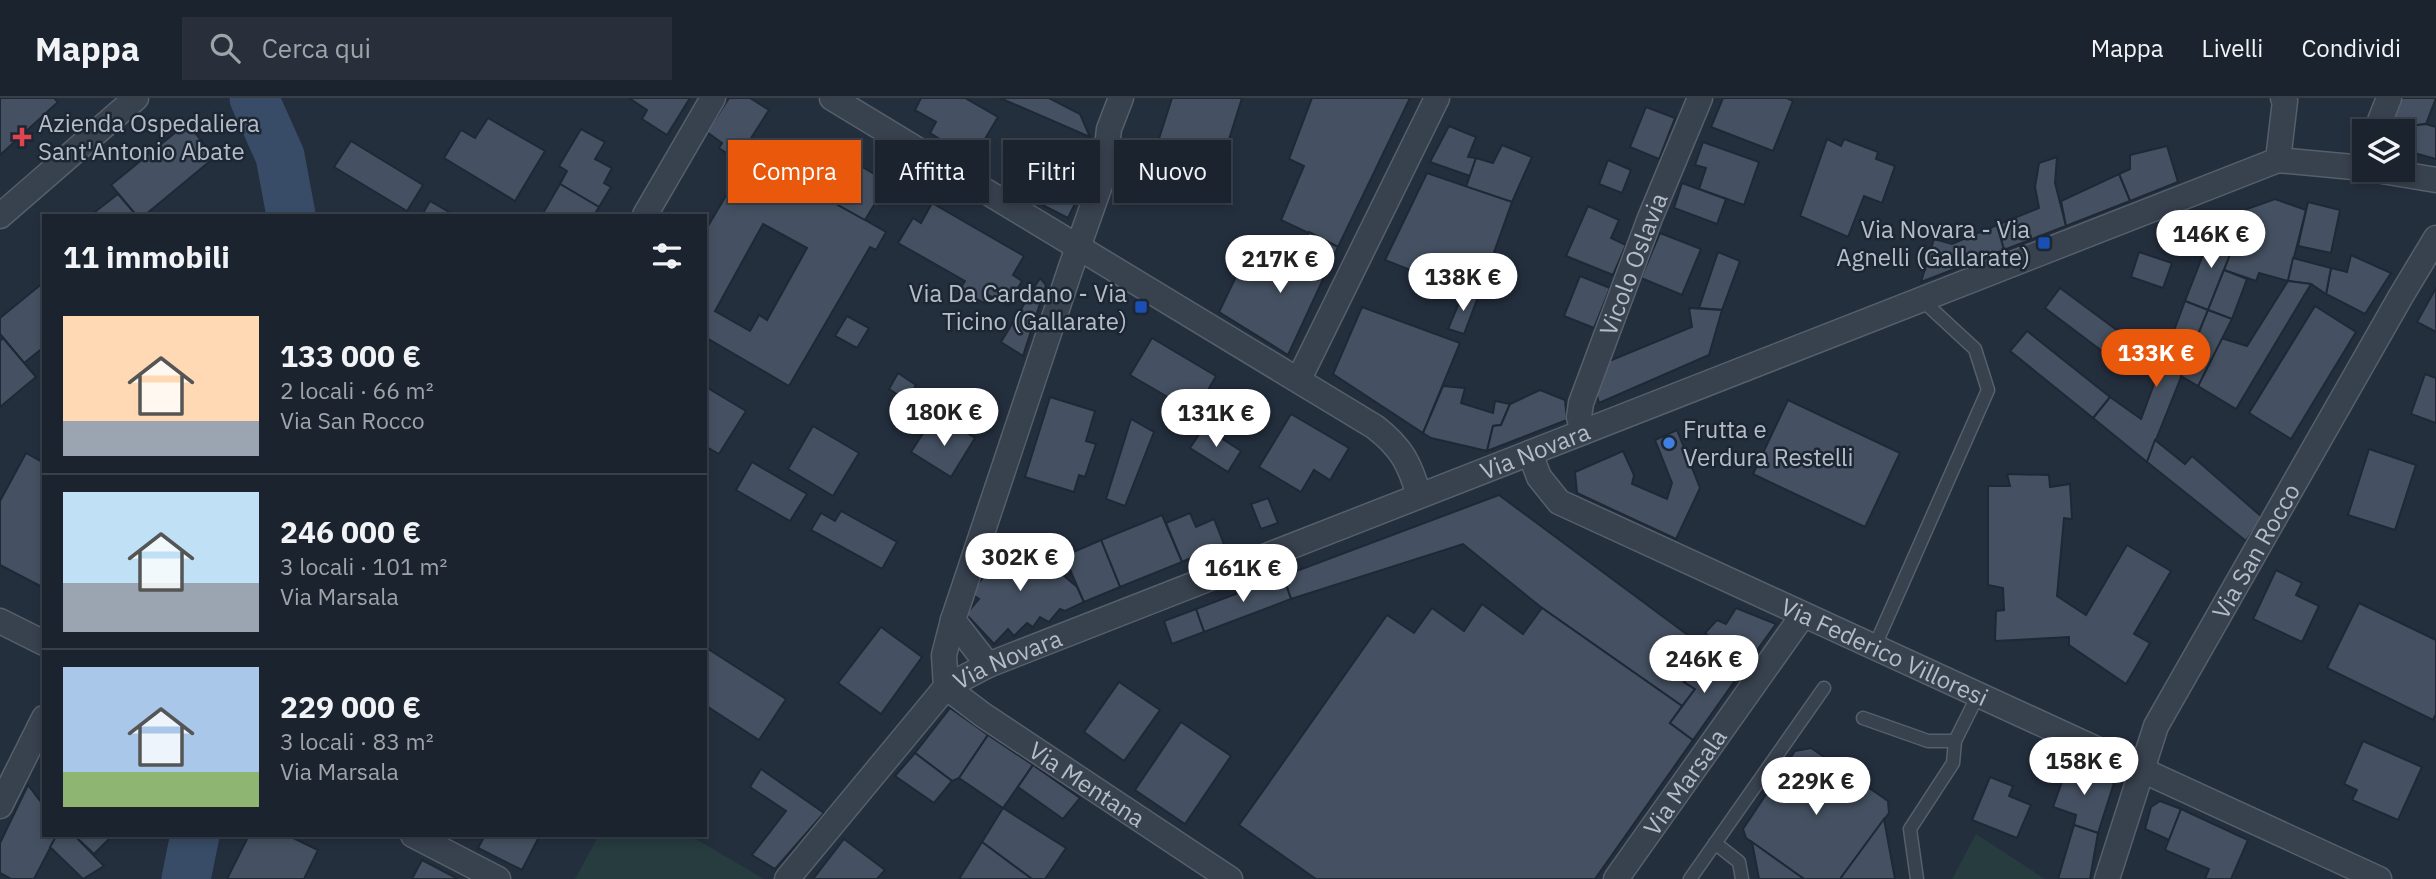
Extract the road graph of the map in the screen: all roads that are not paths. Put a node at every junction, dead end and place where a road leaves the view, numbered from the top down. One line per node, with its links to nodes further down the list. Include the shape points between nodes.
1 (136, 98): 15 (street)
2 (713, 98): 14 (street)
3 (832, 98): 17 (street)
4 (1121, 98): 17 (street, via 1110,129 1104,174)
5 (1437, 98): 19 (street)
6 (1700, 98): 20 (street, Vicolo Oslavia, via 1581,403)
7 (2283, 98): 10 (street)
8 (2389, 98): 9 (street)
9 (2380, 119)
10 (2278, 160): 11 (street, Via Novara); 18 (street, Via Novara)
11 (2352, 163)
12 (2415, 175): 13 (street, Via Novara)
13 (2436, 180)
14 (646, 214)
15 (0, 215)
16 (2436, 238): 35 (street, Via San Rocco, via 2156,726)
17 (1078, 248): 19 (street); 24 (street)
18 (1922, 300): 20 (street, Via Novara); 27 (lane, via 1975,349 1988,390)
19 (1299, 379): 22 (street, via 1394,442 1412,471)
20 (1583, 432): 21 (street, Via Novara)
21 (1530, 453): 22 (street, Via Novara); 23 (street, Via Federico Villoresi, via 1539,477 1559,502)
22 (1419, 496): 28 (street, Via Novara)
23 (1803, 615): 27 (street, Via Federico Villoresi); 42 (street, Via Marsala)
24 (953, 620): 28 (street); 29 (street, via 944,655)
25 (0, 621): 26 (street)
26 (42, 642)
27 (1874, 648): 31 (street, Via Federico Villoresi)
28 (988, 665): 29 (street, Via Novara)
29 (946, 687): 40 (street, Via Novara); 41 (street, Via Mentana)
30 (1825, 688): 38 (lane)
31 (1978, 695): 34 (lane); 35 (street, Via Federico Villoresi)
32 (1863, 718): 34 (lane, via 1928,741)
33 (42, 722): 36 (street)
34 (1955, 741): 45 (lane, via 1953,763 1910,829)
35 (2141, 769): 46 (street, Via San Rocco); 47 (street, Via Federico Villoresi)
36 (0, 806)
37 (417, 837): 39 (street)
38 (1715, 843): 43 (lane); 44 (lane, via 1740,862)
39 (493, 878)
40 (787, 879)
41 (1230, 879)
42 (1616, 879)
43 (1690, 879)
44 (1742, 879)
45 (1917, 879)
46 (2107, 879)
47 (2379, 879)

